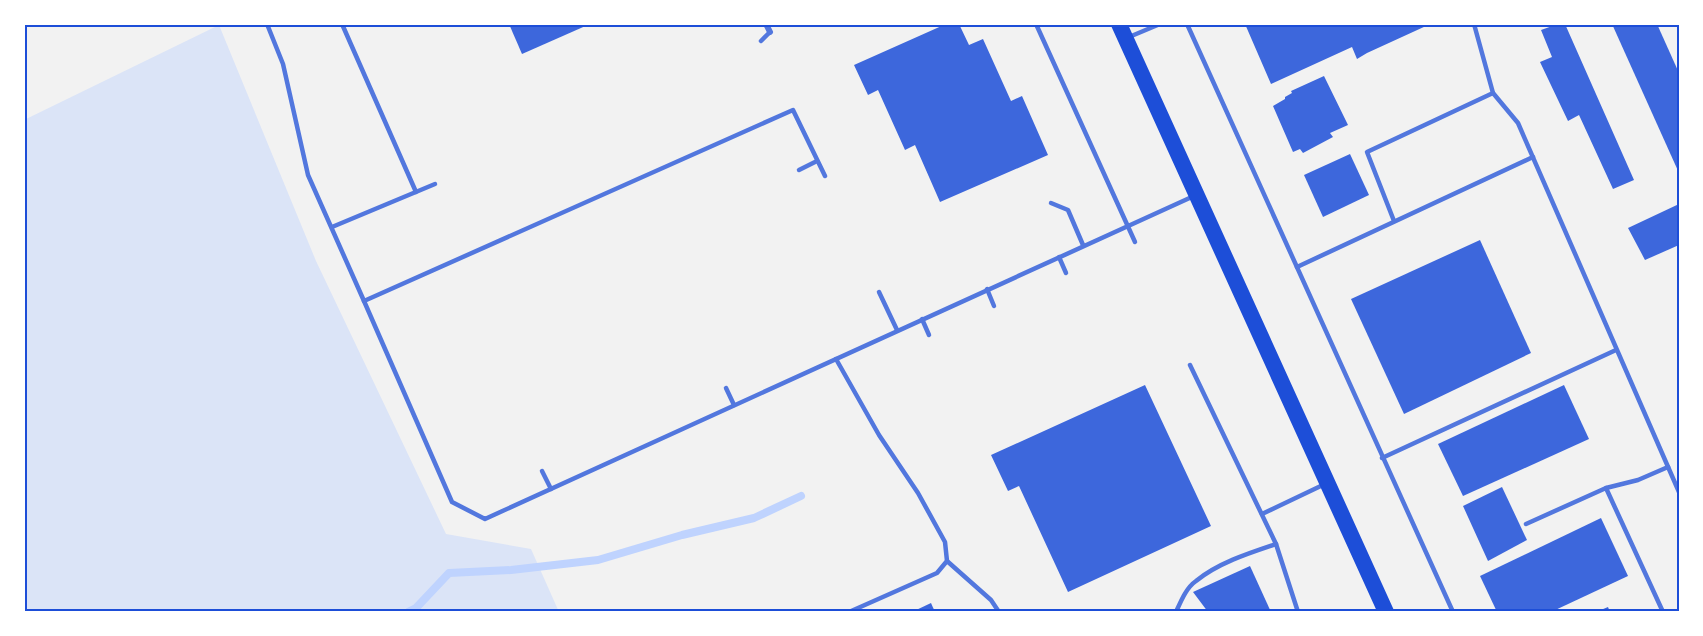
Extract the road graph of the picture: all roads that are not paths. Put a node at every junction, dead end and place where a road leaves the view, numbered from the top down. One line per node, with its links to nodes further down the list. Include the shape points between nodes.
1 (267, 24): 22 (lane, via 283,64 308,175)
2 (342, 24): 17 (lane)
3 (766, 24): 8 (street)
4 (1036, 24): 21 (lane)
5 (1160, 24): 9 (lane)
6 (1187, 24): 26 (lane)
7 (1474, 24): 11 (lane)
8 (770, 32): 10 (lane)
9 (1122, 32): 18 (highway)
10 (762, 40)
11 (1493, 93): 12 (lane, via 1518,123); 20 (lane, via 1367,152)
12 (1533, 157): 20 (lane); 35 (lane)
13 (818, 160): 14 (lane); 15 (lane); 30 (lane, via 793,111)
14 (799, 170)
15 (825, 176)
16 (435, 184): 17 (lane)
17 (416, 192): 22 (lane)
18 (1196, 195): 21 (lane); 43 (highway)
19 (1051, 203): 24 (lane, via 1068,210)
20 (1394, 222): 26 (lane)
21 (1127, 225): 23 (lane); 24 (lane)
22 (332, 227): 30 (lane)
23 (1135, 242)
24 (1083, 245): 25 (lane)
25 (1059, 257): 27 (lane); 28 (lane)
26 (1297, 267): 40 (lane)
27 (1066, 273)
28 (987, 290): 31 (lane); 32 (lane)
29 (879, 292): 33 (lane)
30 (364, 301): 45 (lane, via 452,502 485,519)
31 (994, 306)
32 (922, 319): 33 (lane); 34 (lane)
33 (897, 330): 36 (lane)
34 (929, 335)
35 (1616, 350): 40 (lane); 41 (lane)
36 (836, 359): 39 (lane); 50 (lane, via 945,542)
37 (1190, 365): 47 (lane)
38 (726, 388): 39 (lane)
39 (734, 405): 45 (lane)
40 (1382, 458): 56 (lane)
41 (1668, 467): 44 (lane); 46 (lane)
42 (542, 471): 45 (lane)
43 (1328, 483): 47 (lane); 55 (highway)
44 (1606, 488): 48 (lane); 57 (lane)
45 (551, 489)
46 (1679, 492)
47 (1262, 514): 49 (lane)
48 (1526, 524)
49 (1276, 543): 53 (lane, via 1194,581); 54 (lane)
50 (946, 561): 51 (lane, via 937,573); 52 (lane, via 991,600)
51 (849, 612)
52 (999, 612)
53 (1176, 612)
54 (1298, 612)
55 (1386, 612)
56 (1453, 612)
57 (1663, 612)

